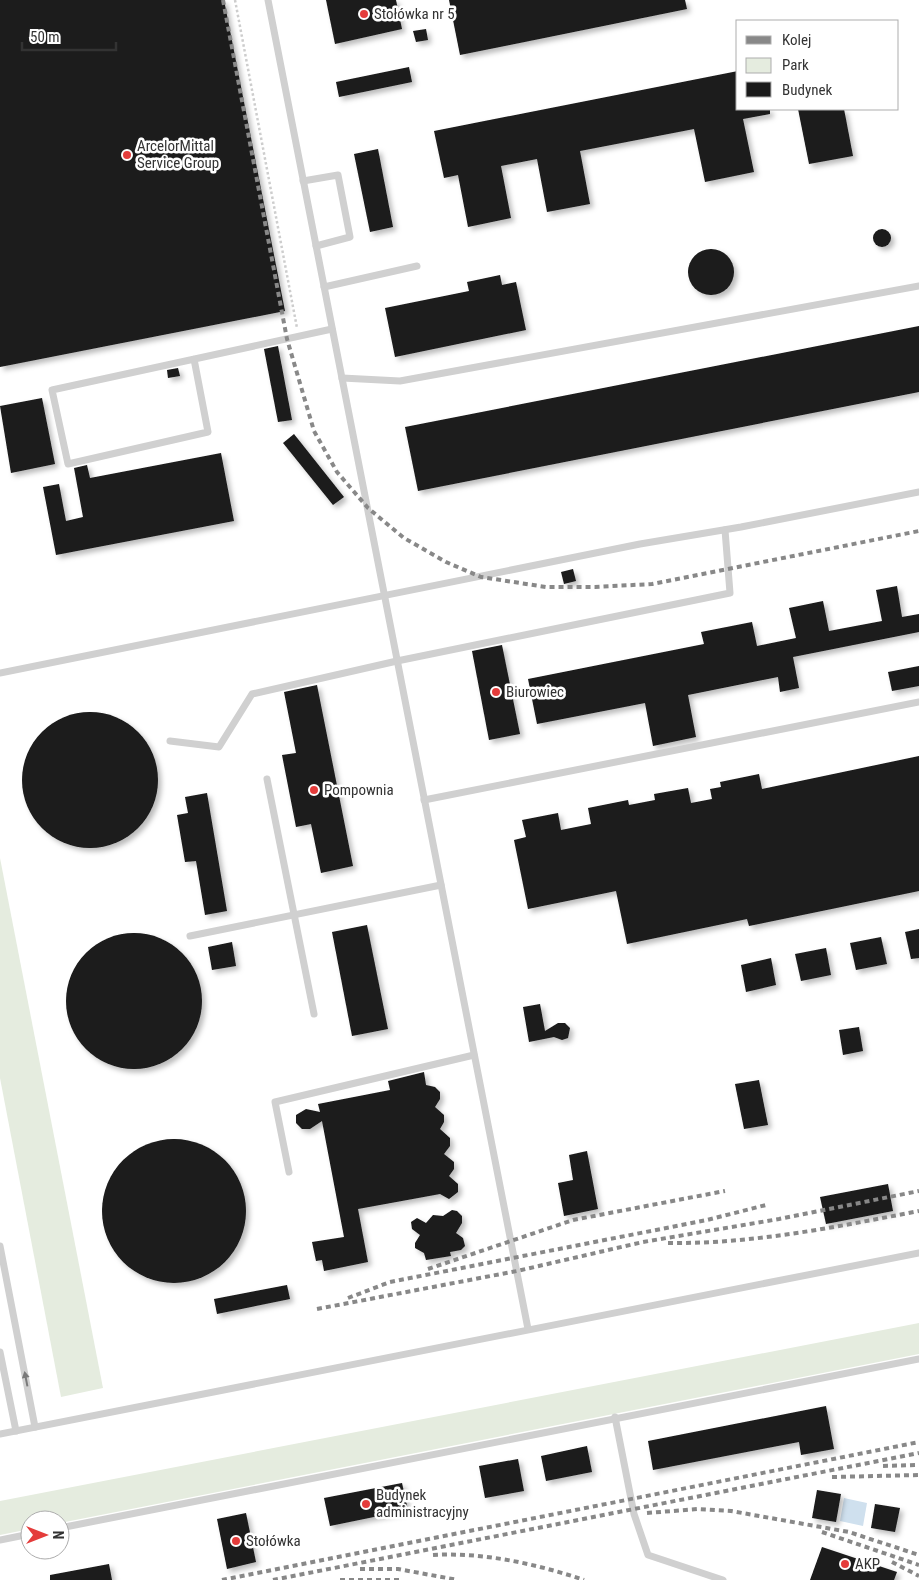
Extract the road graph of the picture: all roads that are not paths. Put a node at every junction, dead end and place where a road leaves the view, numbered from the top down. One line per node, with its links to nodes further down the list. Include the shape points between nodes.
1 (268, 0): 2 (lane)
2 (303, 180): 3 (lane); 3 (lane, via 338,175 350,237)
3 (316, 246): 6 (lane)
4 (417, 266): 6 (lane)
5 (919, 286): 9 (lane, via 400,381)
6 (324, 287): 7 (lane)
7 (332, 329): 8 (lane); 9 (lane)
8 (194, 359): 8 (lane, via 52,390 68,464 208,432)
9 (342, 378): 12 (lane)
10 (919, 492): 11 (lane)
11 (725, 530): 12 (lane); 13 (lane, via 730,593)
12 (384, 596): 13 (lane); 14 (lane)
13 (397, 661): 16 (lane, via 252,694 219,746); 18 (lane)
14 (0, 673)
15 (919, 702): 18 (lane)
16 (170, 741)
17 (267, 779): 20 (lane)
18 (424, 800): 19 (lane)
19 (441, 885): 20 (lane); 23 (lane)
20 (294, 915): 21 (lane); 22 (lane)
21 (190, 936)
22 (314, 1014)
23 (474, 1056): 24 (lane, via 275,1102); 27 (lane)
24 (289, 1172)
25 (0, 1246): 31 (lane, one-way to 25)
26 (919, 1253): 27 (lane)
27 (528, 1329): 31 (lane)
28 (0, 1352): 32 (lane)
29 (919, 1359): 30 (lane)
30 (615, 1418): 34 (lane); 37 (lane, via 634,1514 648,1555)
31 (36, 1427): 32 (lane)
32 (16, 1431): 33 (lane)
33 (0, 1434)
34 (70, 1526)
35 (20, 1536): 36 (lane)
36 (0, 1540)
37 (724, 1580)

